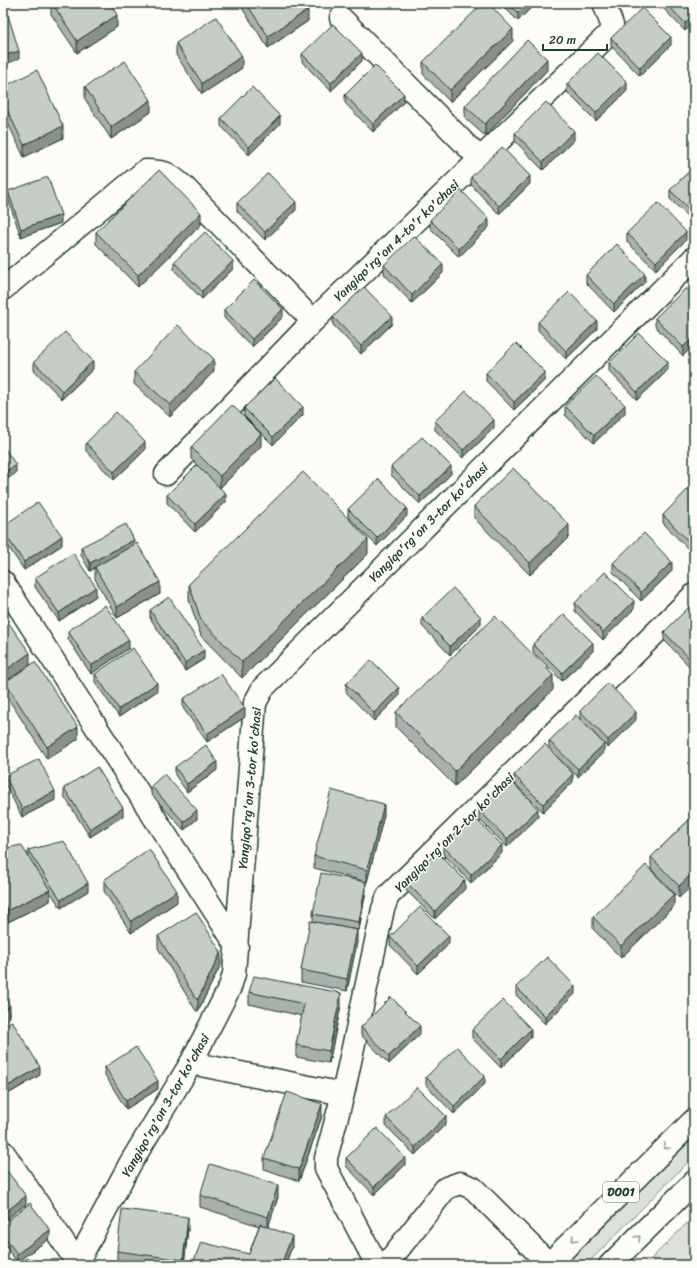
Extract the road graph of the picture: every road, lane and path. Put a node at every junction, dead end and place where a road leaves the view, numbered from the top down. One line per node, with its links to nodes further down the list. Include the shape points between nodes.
1 (604, 3): 3 (main road, Yangiqo'rg'on 4-to'r ko'chasi, via 612,25 609,34)
2 (342, 18): 3 (main road)
3 (480, 159): 6 (main road, Yangiqo'rg'on 4-to'r ko'chasi)
4 (694, 258): 10 (main road, Yangiqo'rg'on 3-tor ko'chasi, via 263,688 255,703)
5 (3, 289): 6 (main road, via 145,171 161,171 184,186)
6 (313, 321): 7 (main road, Yangiqo'rg'on 4-to'r ko'chasi)
7 (166, 474)
8 (3, 582): 10 (main road)
9 (694, 595): 12 (main road, Yangiqo'rg'on 2-tor ko'chasi, via 388,896 382,910)
10 (237, 946): 11 (main road, Yangiqo'rg'on 3-tor ko'chasi, via 230,987)
11 (191, 1063): 12 (main road); 17 (main road, Yangiqo'rg'on 3-tor ko'chasi, via 130,1164)
12 (343, 1094): 19 (main road, Yangiqo'rg'on 2-tor ko'chasi, via 326,1158 326,1168)
13 (694, 1120): 18 (main road, D001, one-way to 18)
14 (3, 1152): 15 (main road)
15 (9, 1171): 17 (main road)
16 (694, 1182): 21 (main road, one-way to 16)
17 (76, 1264)
18 (548, 1264): 20 (main road, via 473,1188 460,1183 446,1188)
19 (377, 1265)
20 (386, 1265)
21 (610, 1265)

